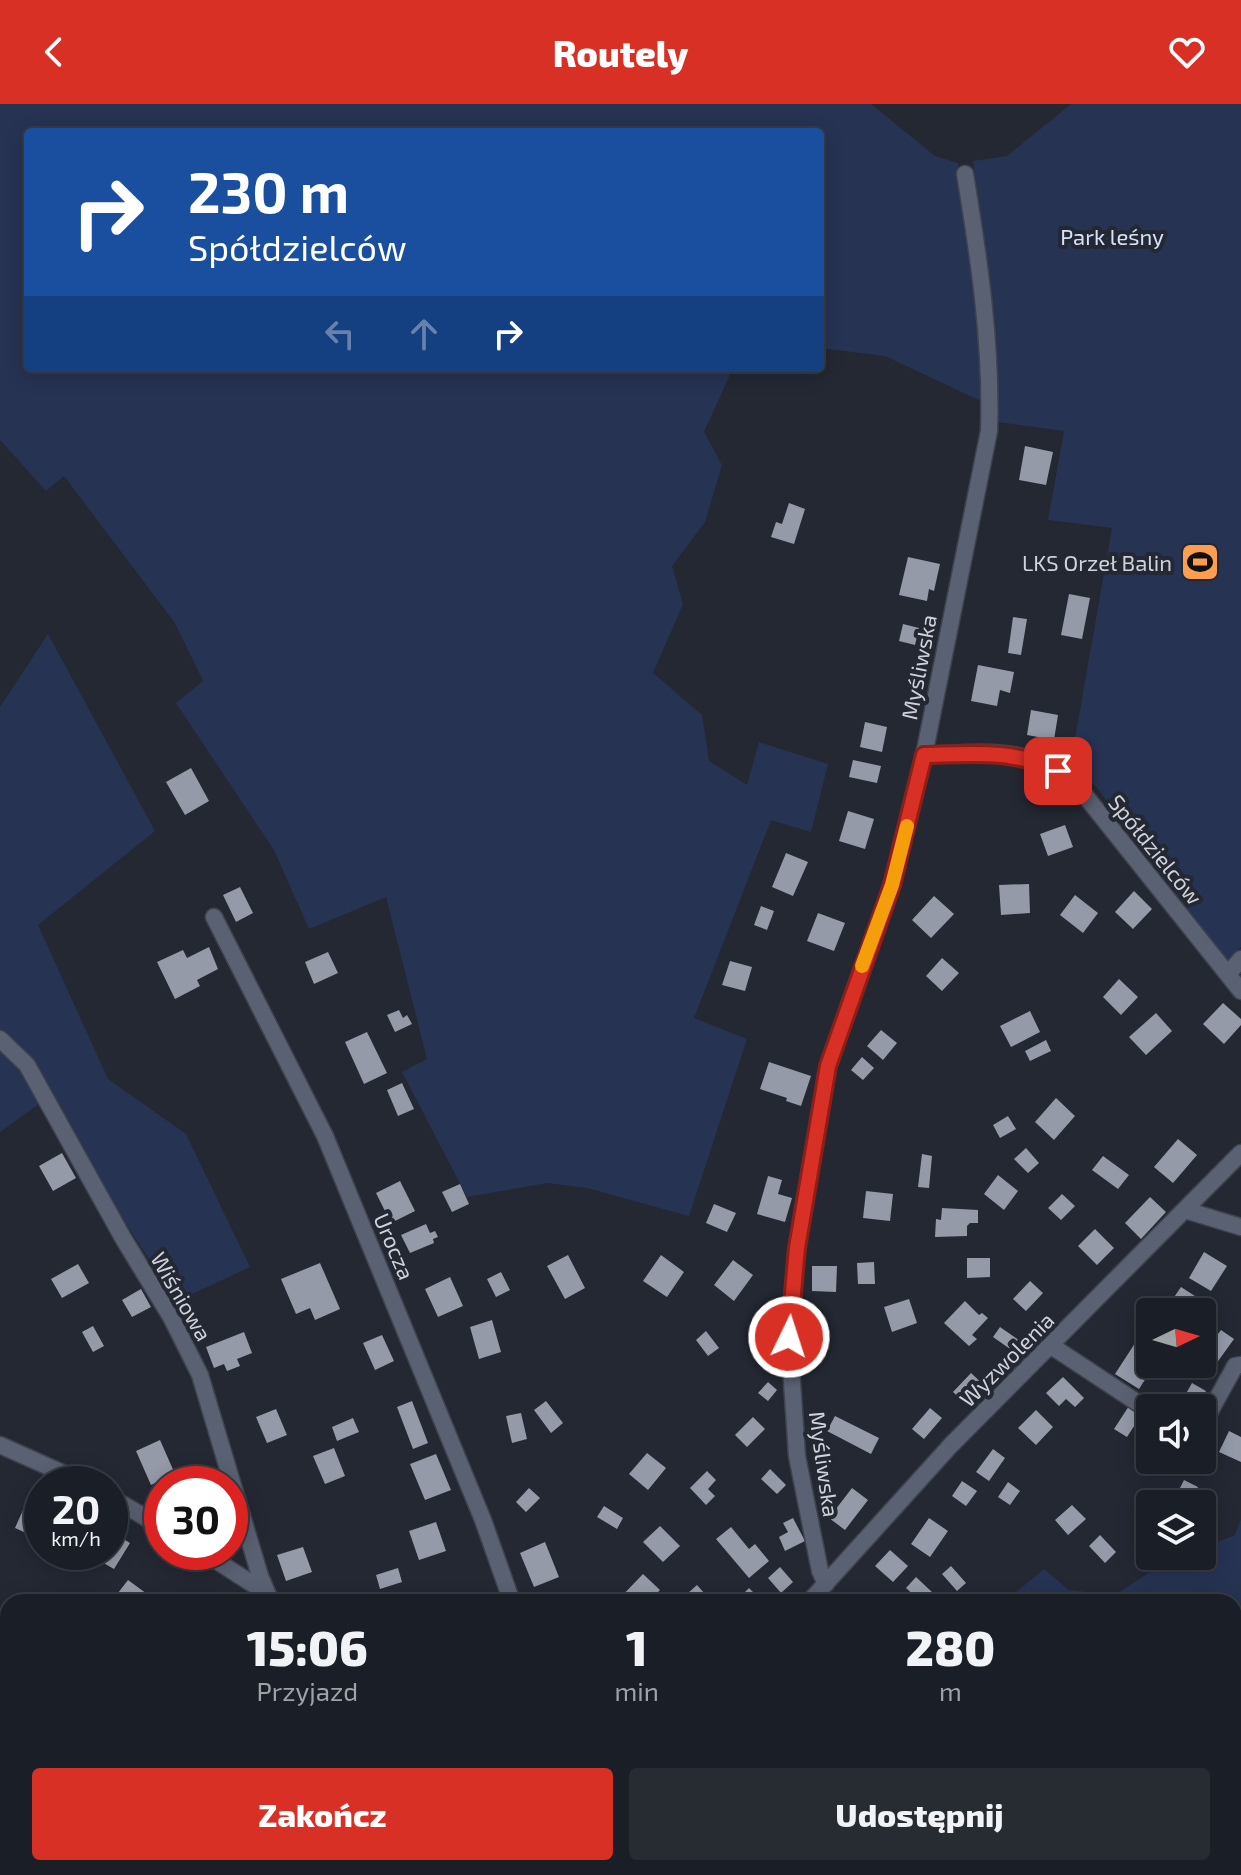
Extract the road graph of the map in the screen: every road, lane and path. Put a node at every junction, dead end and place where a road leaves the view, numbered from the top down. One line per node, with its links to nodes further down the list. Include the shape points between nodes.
1 (965, 174): 2 (street, Myśliwska, via 978,253 989,431)
2 (924, 755): 5 (street, Spółdzielców, via 1014,755 1058,771 1079,788); 18 (street, Myśliwska, via 892,885 828,1066 797,1248 789,1337 797,1456)
3 (214, 917): 21 (street, Urocza, via 325,1136)
4 (1241, 959): 5 (street)
5 (1228, 974): 6 (street, Spółdzielców)
6 (1241, 991)
7 (0, 1039): 20 (street, Wiśniowa, via 27,1065 200,1375)
8 (1241, 1153): 9 (street, Wyzwolenia)
9 (1185, 1210): 10 (street); 11 (street, Wyzwolenia)
10 (1241, 1227)
11 (1050, 1345): 13 (street); 18 (street, Wyzwolenia)
12 (1241, 1365): 14 (street, via 1235,1366)
13 (1136, 1402)
14 (1216, 1405)
15 (0, 1445): 16 (street)
16 (47, 1466)
17 (229, 1570): 19 (street)
18 (826, 1584): 22 (street, Wyzwolenia)
19 (264, 1594)
20 (267, 1594)
21 (509, 1594)
22 (817, 1594)

